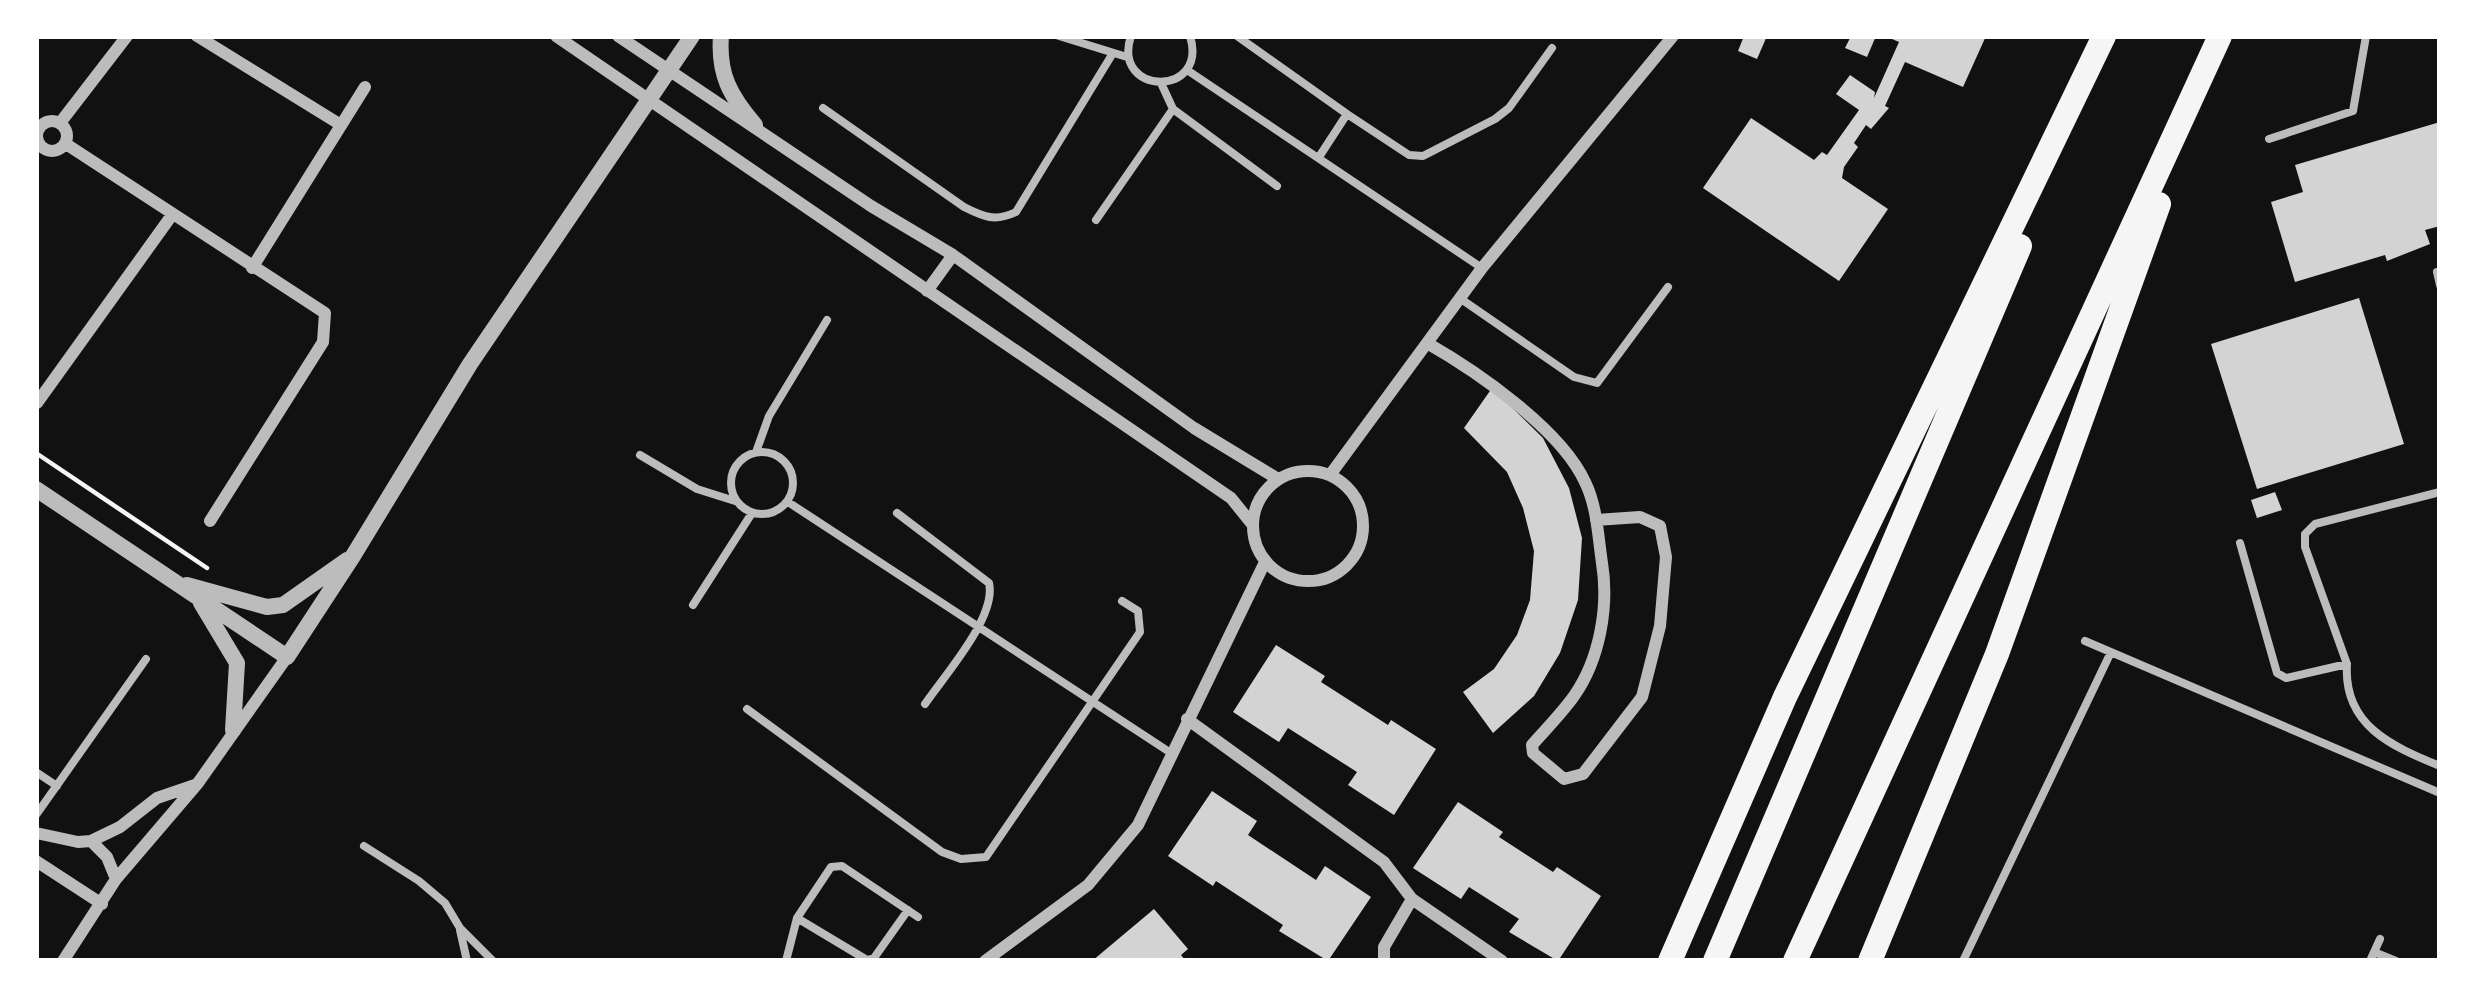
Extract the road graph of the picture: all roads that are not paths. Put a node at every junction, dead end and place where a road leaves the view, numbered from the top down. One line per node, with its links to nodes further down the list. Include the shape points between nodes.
1 (127, 36): 26 (street)
2 (197, 36): 28 (street)
3 (556, 36): 22 (street)
4 (618, 36): 18 (street)
5 (692, 36): 18 (street)
6 (722, 36): 27 (street, via 725,84)
7 (1131, 36): 17 (lane)
8 (1190, 36): 19 (lane)
9 (1237, 36): 25 (lane)
10 (1673, 36): 38 (street)
11 (2107, 36): 97 (highway, via 1785,697); 106 (highway)
12 (2366, 36): 30 (lane, via 2353,111)
13 (1064, 37): 16 (lane)
14 (2217, 42): 107 (highway); 108 (highway, via 1997,654)
15 (1552, 48): 25 (lane, via 1509,108 1423,156)
16 (1113, 53): 17 (lane); 23 (lane, via 1016,212 1002,219 964,207)
17 (1127, 57): 20 (lane, via 1134,71)
18 (670, 69): 22 (street); 27 (street)
19 (1187, 70): 20 (lane); 32 (lane)
20 (1161, 83): 24 (lane)
21 (364, 88): 28 (street)
22 (649, 101): 42 (street); 61 (street, via 470,364)
23 (823, 108)
24 (1173, 110): 33 (lane); 35 (lane)
25 (1347, 115): 32 (lane)
26 (60, 123): 29 (street); 31 (street)
27 (754, 124): 36 (street)
28 (341, 125): 37 (street)
29 (37, 128): 31 (street, via 47,151)
30 (2269, 139)
31 (66, 144): 34 (street)
32 (1319, 157): 38 (lane)
33 (1277, 186)
34 (172, 215): 37 (street); 46 (street)
35 (1096, 220)
36 (952, 255): 42 (street); 50 (street)
37 (252, 268): 58 (street, via 325,313 327,325)
38 (1482, 268): 43 (street)
39 (2437, 272): 40 (lane)
40 (2440, 285)
41 (1668, 286): 43 (lane, via 1597,383 1574,377)
42 (927, 291): 59 (street, via 1231,498)
43 (1460, 298): 45 (street)
44 (827, 320): 47 (lane)
45 (1427, 343): 49 (street); 57 (street, via 1523,409 1584,478)
46 (37, 404)
47 (756, 452): 53 (lane, via 731,477); 54 (lane, via 789,466)
48 (640, 455): 53 (lane)
49 (1330, 475): 50 (street, via 1313,470); 62 (street, via 1346,485 1363,517 1357,554 1311,582)
50 (1278, 479): 59 (street)
51 (36, 489): 63 (street)
52 (2440, 492): 72 (lane, via 2314,524 2305,534)
53 (736, 501): 55 (lane)
54 (788, 502): 55 (lane); 67 (lane)
55 (752, 513): 66 (lane)
56 (897, 513): 67 (lane, via 989,584)
57 (1596, 520): 57 (street, via 1602,621 1576,694 1532,745 1564,779 1583,774 1642,697 1660,626 1660,526 1640,517)
58 (210, 521)
59 (1252, 524): 62 (street)
60 (2240, 543): 72 (lane, via 2277,673 2286,678)
61 (353, 556): 63 (street, via 284,605); 70 (street)
62 (1265, 562): 76 (street)
63 (176, 582): 64 (street)
64 (197, 597): 70 (street); 77 (street, via 237,663)
65 (1122, 601): 73 (lane, via 1138,611 1140,632)
66 (693, 605)
67 (979, 626): 73 (lane); 74 (lane)
68 (2085, 641): 69 (lane)
69 (2111, 652): 83 (lane); 109 (lane)
70 (286, 657): 77 (street)
71 (146, 659): 82 (lane)
72 (2347, 664): 79 (lane, via 2350,701 2362,722)
73 (1094, 702): 75 (lane, via 986,857 976,860 918,836); 78 (lane)
74 (925, 704)
75 (747, 709)
76 (1187, 719): 78 (street); 90 (street, via 1384,862)
77 (232, 730): 81 (street)
78 (1171, 753): 103 (street, via 1138,825 1088,885)
79 (2440, 766)
80 (36, 772): 82 (lane)
81 (198, 783): 86 (street, via 157,798); 89 (street)
82 (56, 786): 84 (lane)
83 (2440, 793)
84 (36, 815)
85 (36, 833): 86 (street)
86 (92, 841): 89 (street)
87 (364, 846): 95 (lane, via 445,903)
88 (36, 861): 91 (street)
89 (116, 879): 91 (street)
90 (1412, 899): 104 (street); 105 (street)
91 (102, 904): 99 (street)
92 (908, 910): 93 (lane, via 868,960); 93 (lane, via 836,865); 94 (lane)
93 (797, 917): 102 (lane)
94 (918, 917)
95 (460, 928): 100 (lane); 101 (lane)
96 (2380, 939): 98 (lane)
97 (1673, 955)
98 (2372, 956): 110 (lane)
99 (63, 961)
100 (467, 961)
101 (493, 961)
102 (786, 961)
103 (985, 961)
104 (1384, 961)
105 (1502, 961)
106 (1715, 961)
107 (1795, 961)
108 (1870, 961)
109 (1963, 961)
110 (2396, 961)

